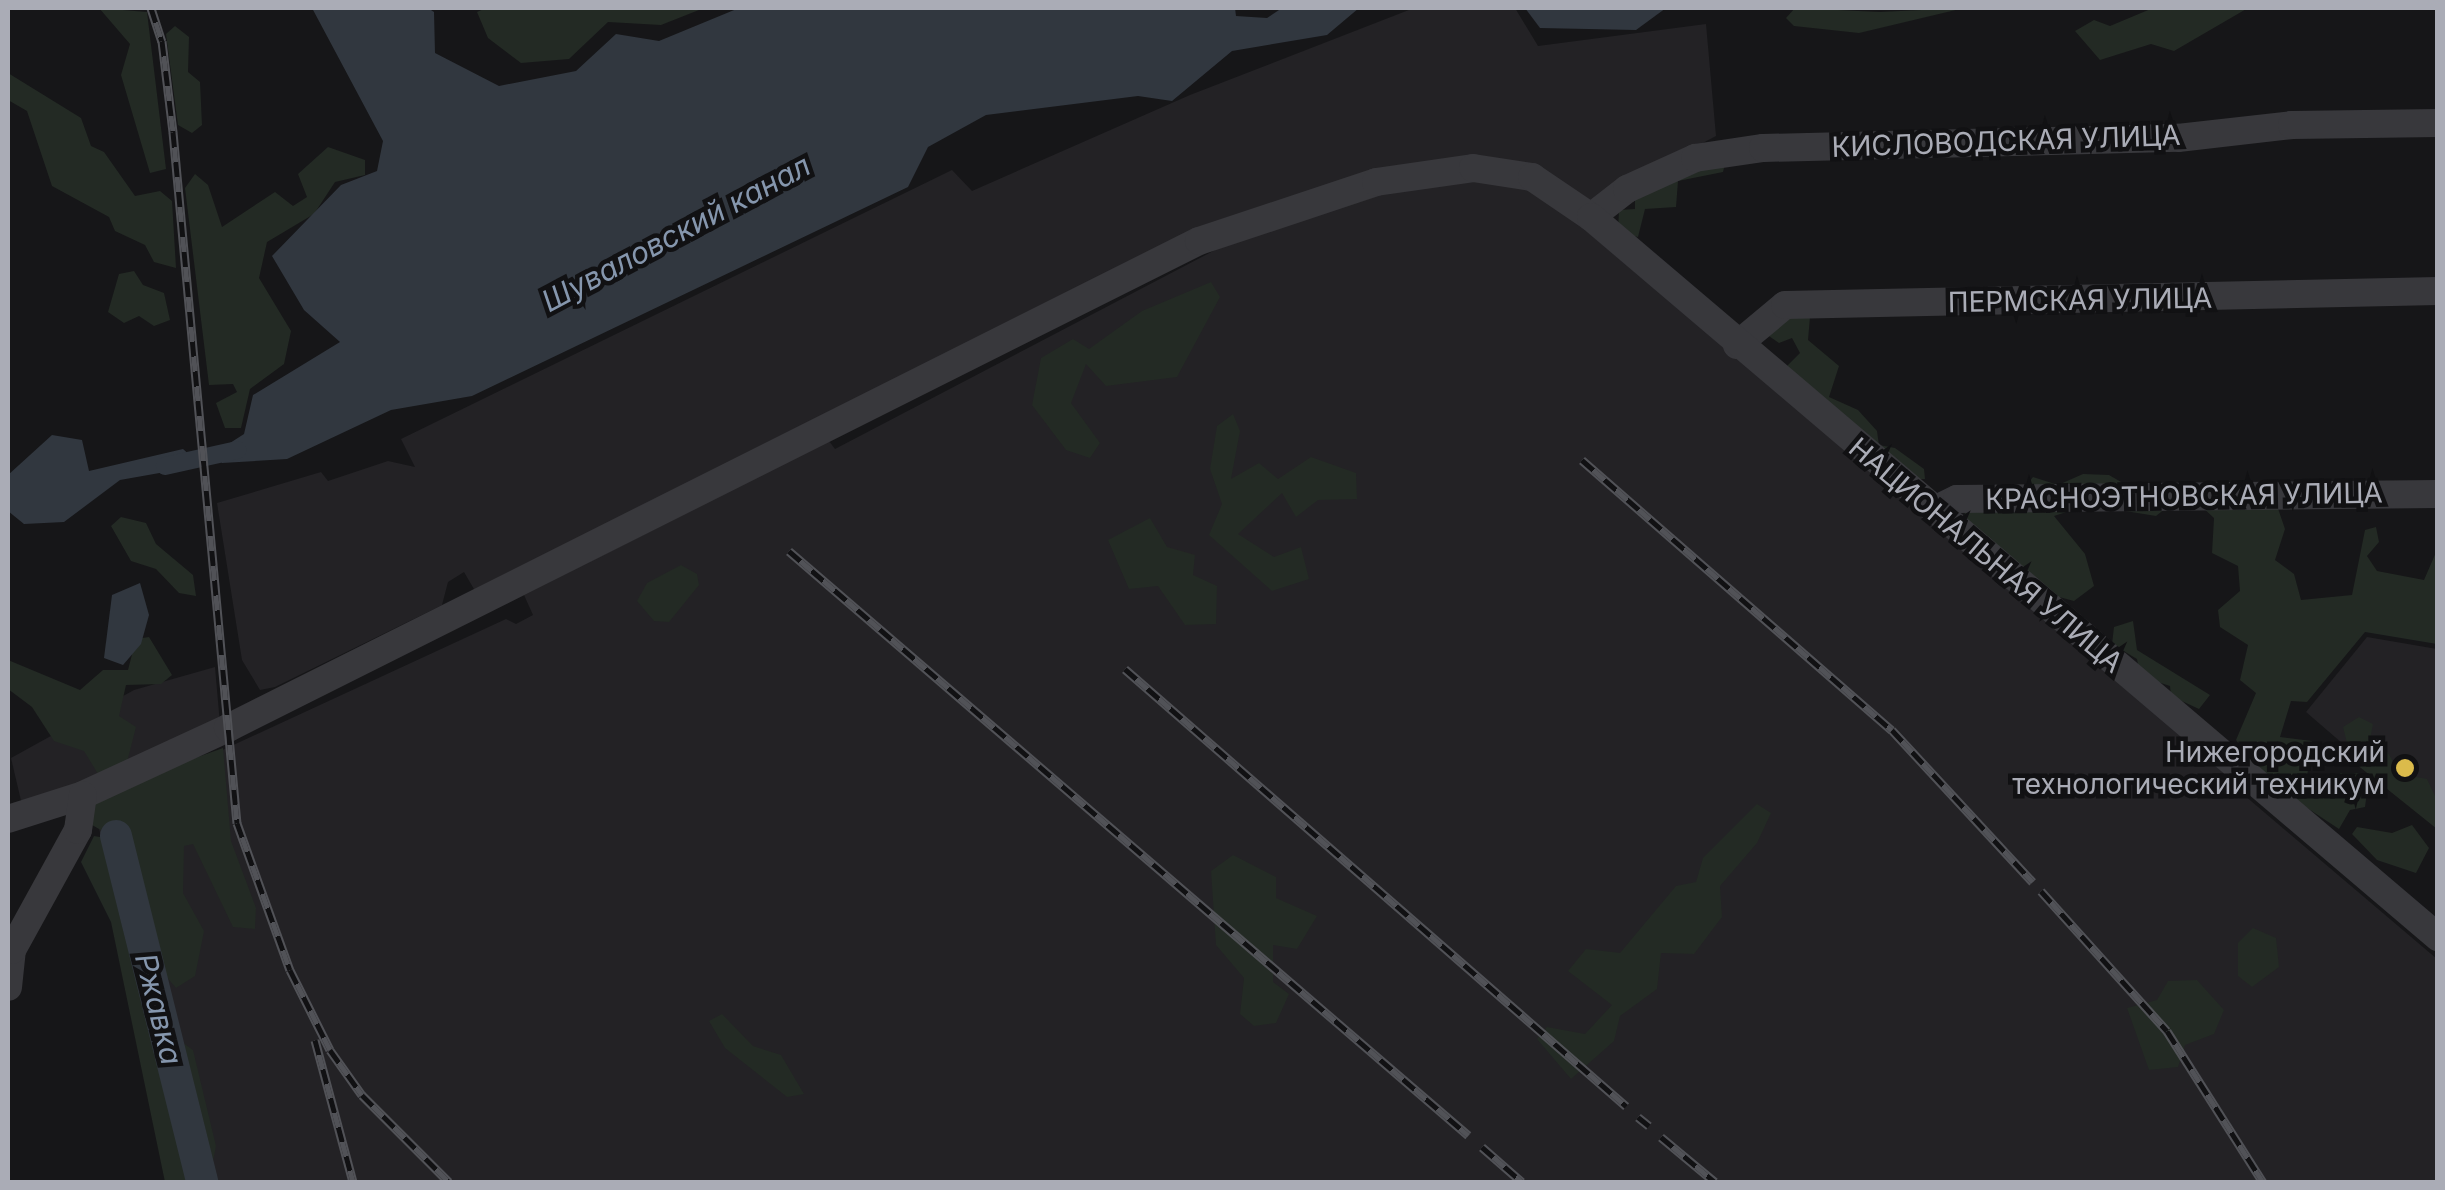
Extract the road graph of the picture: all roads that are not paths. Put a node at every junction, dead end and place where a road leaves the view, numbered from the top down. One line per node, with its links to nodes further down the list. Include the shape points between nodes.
1 (2438, 123): 2 (street, КИСЛОВОДСКАЯ УЛИЦА, via 2292,124 2178,138 1763,148 1695,158 1627,189)
2 (1591, 217): 4 (street, НАЦИОНАЛЬНАЯ УЛИЦА); 7 (street, НАЦИОНАЛЬНАЯ УЛИЦА, via 1532,177 1474,168 1376,182 1198,240 460,614)
3 (2438, 292): 4 (street, ПЕРМСКАЯ УЛИЦА, via 1785,305)
4 (1737, 345): 6 (street, НАЦИОНАЛЬНАЯ УЛИЦА)
5 (2438, 494): 6 (street, КРАСНОЭТНОВСКАЯ УЛИЦА, via 1957,498)
6 (1934, 510): 9 (street, НАЦИОНАЛЬНАЯ УЛИЦА)
7 (83, 795): 8 (street); 10 (street, via 78,830 12,950)
8 (8, 819)
9 (2438, 938)
10 (8, 987)

